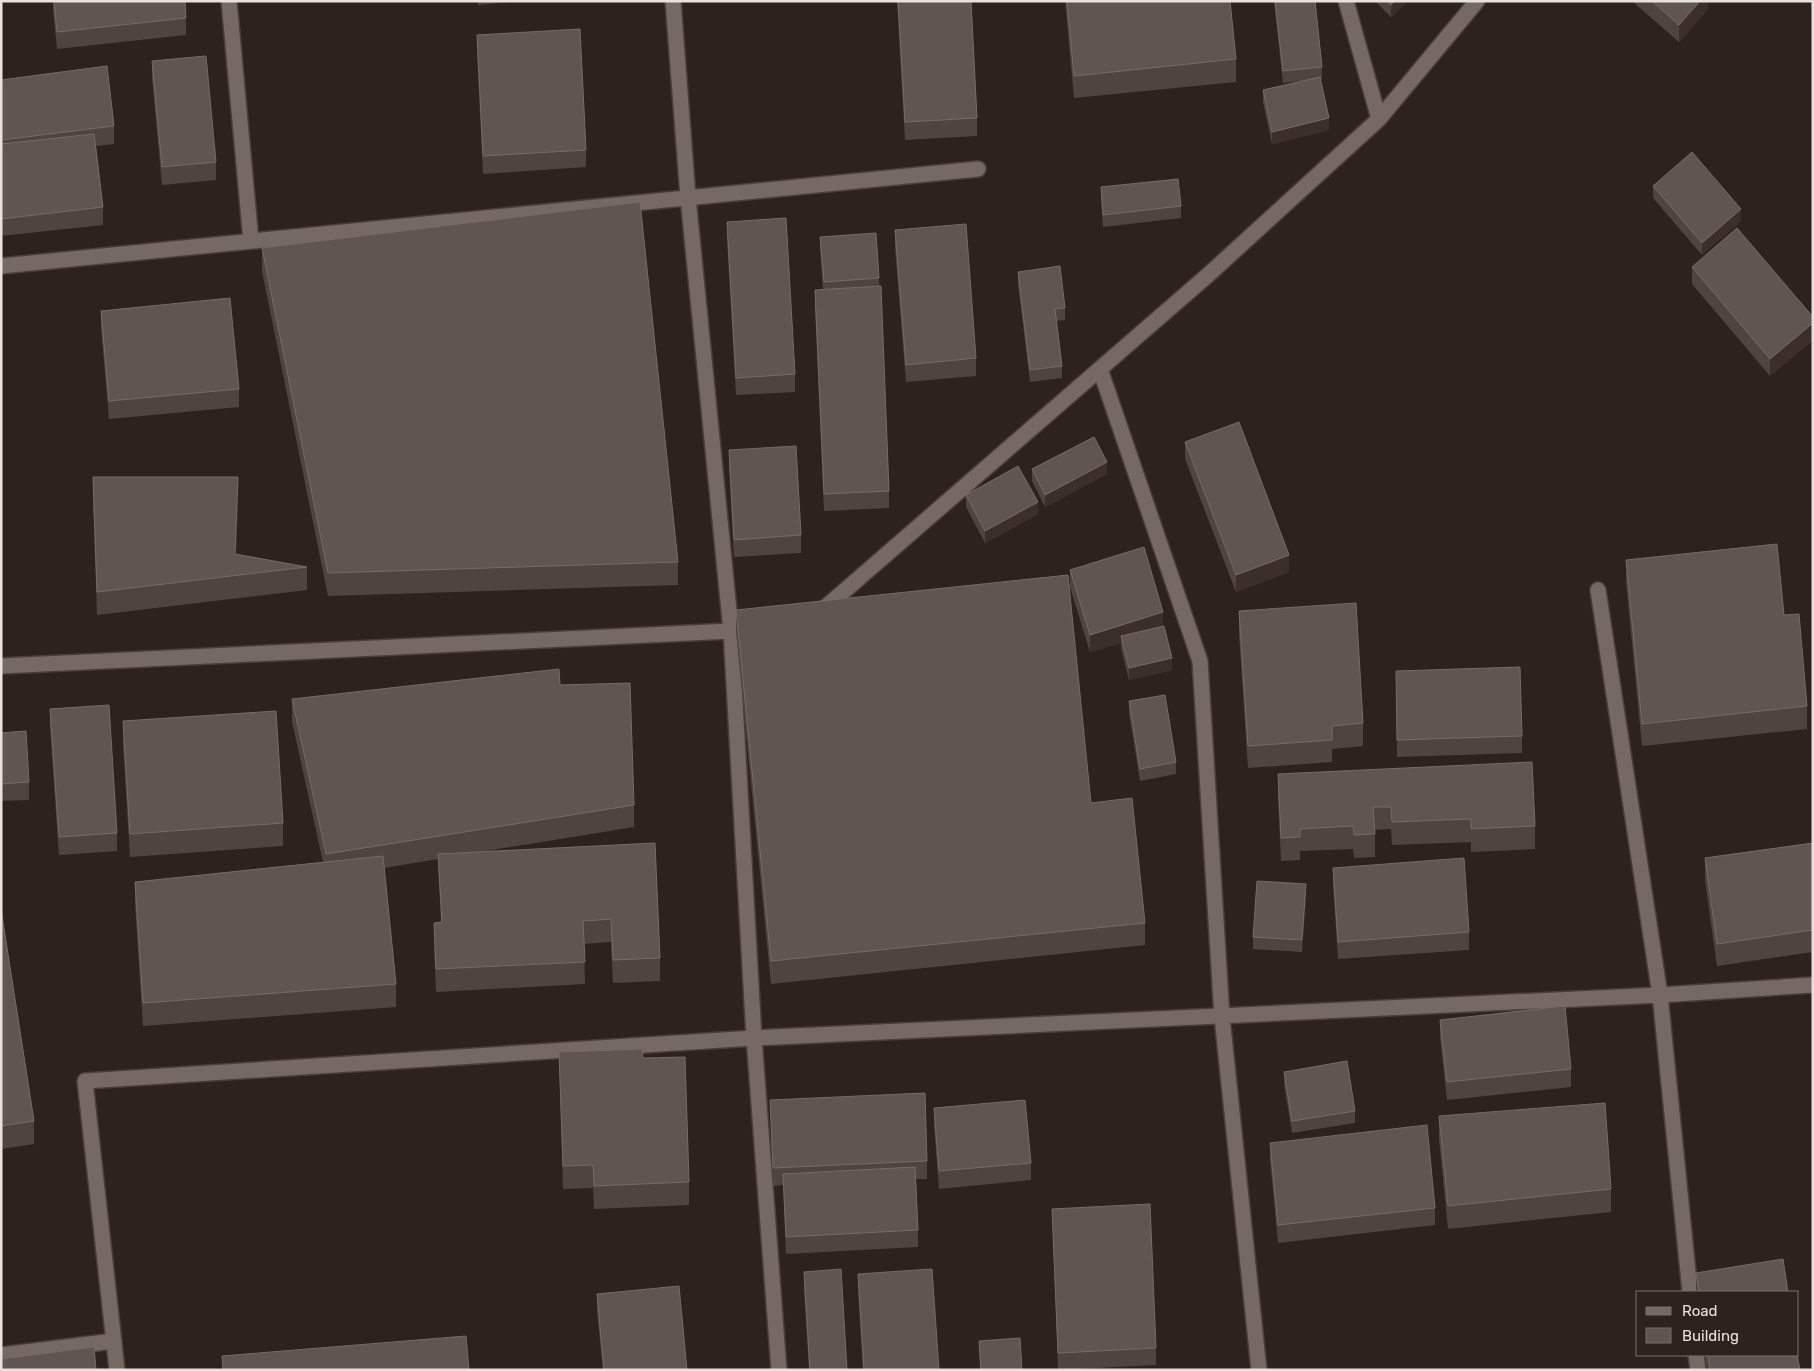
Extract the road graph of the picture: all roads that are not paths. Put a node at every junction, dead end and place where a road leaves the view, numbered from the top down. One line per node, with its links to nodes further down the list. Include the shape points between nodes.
1 (229, 1): 8 (street)
2 (673, 1): 7 (street)
3 (1346, 1): 5 (street)
4 (1477, 1): 5 (street)
5 (1379, 119): 10 (street)
6 (978, 169): 7 (street)
7 (688, 197): 8 (street); 14 (street)
8 (251, 241): 9 (street)
9 (1, 266)
10 (1100, 369): 12 (street, via 820,612); 18 (street, via 1200,661)
11 (1598, 590): 17 (street)
12 (804, 616)
13 (770, 624): 14 (street)
14 (731, 631): 15 (street); 19 (street)
15 (1, 666)
16 (1813, 985): 17 (street)
17 (1660, 995): 18 (street); 20 (street)
18 (1222, 1016): 19 (street); 26 (street)
19 (754, 1038): 21 (street, via 85,1082); 25 (street)
20 (1690, 1291)
21 (114, 1341): 22 (street); 24 (street)
22 (1, 1355)
23 (1696, 1356): 27 (street)
24 (117, 1370)
25 (779, 1370)
26 (1259, 1370)
27 (1698, 1370)

